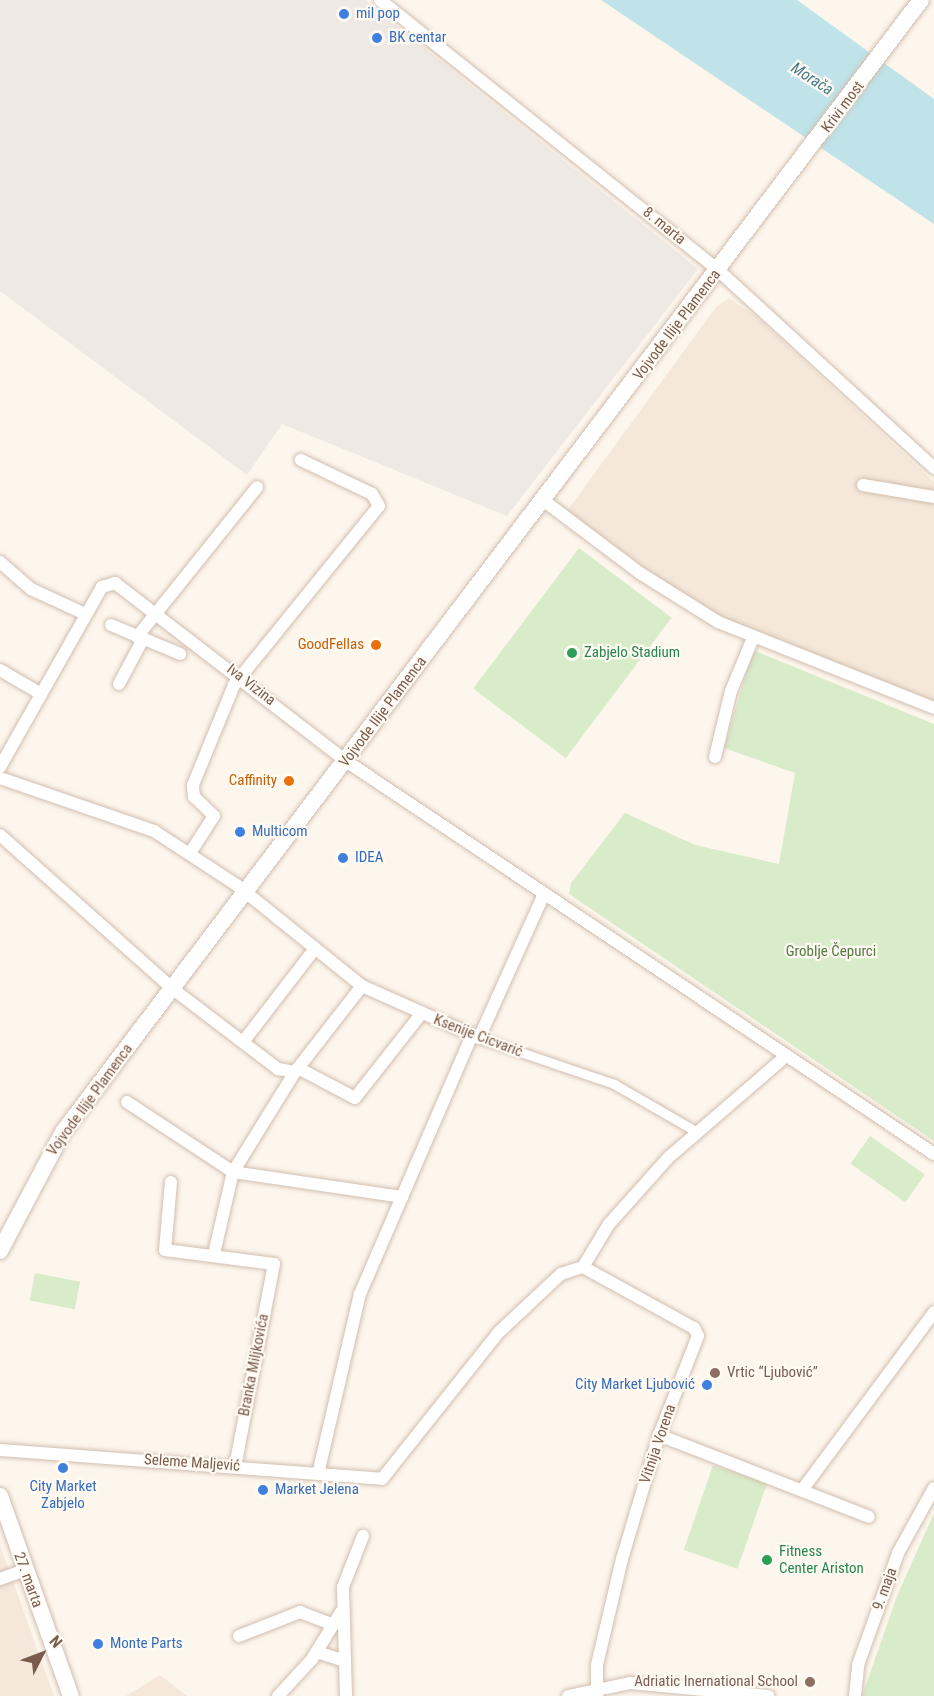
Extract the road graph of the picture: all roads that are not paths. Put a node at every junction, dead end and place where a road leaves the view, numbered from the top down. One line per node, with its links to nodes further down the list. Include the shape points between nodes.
1 (380, 0): 4 (street, 8. marta)
2 (921, 0): 3 (street, Krivi most)
3 (785, 185): 4 (street, Vojvode Ilije Plamenca)
4 (718, 270): 6 (street, 8. marta); 10 (street, Vojvode Ilije Plamenca)
5 (301, 460): 19 (street, via 372,494 379,506)
6 (934, 468)
7 (863, 485): 9 (street)
8 (257, 487): 12 (street)
9 (934, 497)
10 (543, 500): 16 (street, via 656,583); 24 (street, Vojvode Ilije Plamenca)
11 (0, 562): 13 (street, via 31,589)
12 (153, 613): 13 (street, Iva Vizina, via 110,582); 15 (street); 19 (street, Iva Vizina)
13 (85, 614): 21 (street, Iva Vizina)
14 (111, 625): 15 (street)
15 (140, 638): 17 (street); 20 (street)
16 (753, 638): 22 (street); 23 (street, via 731,691)
17 (180, 654)
18 (0, 670): 21 (street)
19 (240, 676): 24 (street, Iva Vizina); 28 (street, via 193,784 194,797 214,816)
20 (119, 684)
21 (38, 692): 25 (street, Iva Vizina)
22 (934, 708)
23 (716, 757)
24 (346, 760): 29 (street, Vojvode Ilije Plamenca); 30 (street, Iva Vizina)
25 (0, 766)
26 (0, 778): 28 (street, via 137,822)
27 (0, 835): 33 (street)
28 (190, 853): 29 (street)
29 (246, 892): 31 (street, Ksenije Cicvarić); 33 (street, Vojvode Ilije Plamenca)
30 (544, 894): 35 (street); 37 (street, Iva Vizina)
31 (313, 951): 32 (street, Ksenije Cicvarić); 36 (street)
32 (362, 986): 34 (street, Ksenije Cicvarić); 38 (street)
33 (173, 989): 36 (street); 45 (street, Vojvode Ilije Plamenca, via 63,1132)
34 (421, 1014): 35 (street, Ksenije Cicvarić); 38 (street, via 355,1098)
35 (475, 1036): 40 (street, Ksenije Cicvarić, via 614,1084); 44 (street)
36 (243, 1042): 38 (street, via 284,1073)
37 (786, 1056): 40 (street); 41 (street, Iva Vizina)
38 (296, 1070): 42 (street)
39 (127, 1102): 42 (street)
40 (697, 1132): 47 (street, via 609,1224)
41 (934, 1154)
42 (233, 1172): 44 (street); 46 (street)
43 (171, 1182): 46 (street, via 165,1250)
44 (402, 1197): 52 (street, via 356,1307)
45 (0, 1251)
46 (214, 1254): 51 (street, Branka Miljkovića, via 274,1264)
47 (583, 1267): 49 (street, Vitnija Vorena, via 698,1333); 52 (street, Seleme Maljević, via 561,1274 499,1332 382,1479 372,1482)
48 (934, 1312): 54 (street)
49 (659, 1435): 54 (street); 65 (street, Vitnija Vorena, via 606,1618)
50 (0, 1450): 51 (street, Seleme Maljević)
51 (235, 1466): 52 (street, Seleme Maljević)
52 (318, 1473)
53 (934, 1488): 72 (street, 9. maja, via 898,1553 858,1665)
54 (802, 1490): 56 (street)
55 (0, 1496): 58 (street, 27. marta)
56 (869, 1517)
57 (363, 1536): 60 (street, via 347,1569)
58 (25, 1569): 59 (street); 67 (street, 27. marta)
59 (0, 1579)
60 (341, 1612): 61 (street); 64 (street)
61 (331, 1624): 62 (street, via 300,1612); 63 (street)
62 (239, 1636)
63 (317, 1652): 64 (street); 68 (street)
64 (345, 1661): 69 (street)
65 (596, 1692): 66 (street, via 650,1684); 70 (street)
66 (747, 1695): 71 (street)
67 (71, 1696)
68 (278, 1696)
69 (346, 1696)
70 (568, 1696)
71 (768, 1696)
72 (855, 1696)

